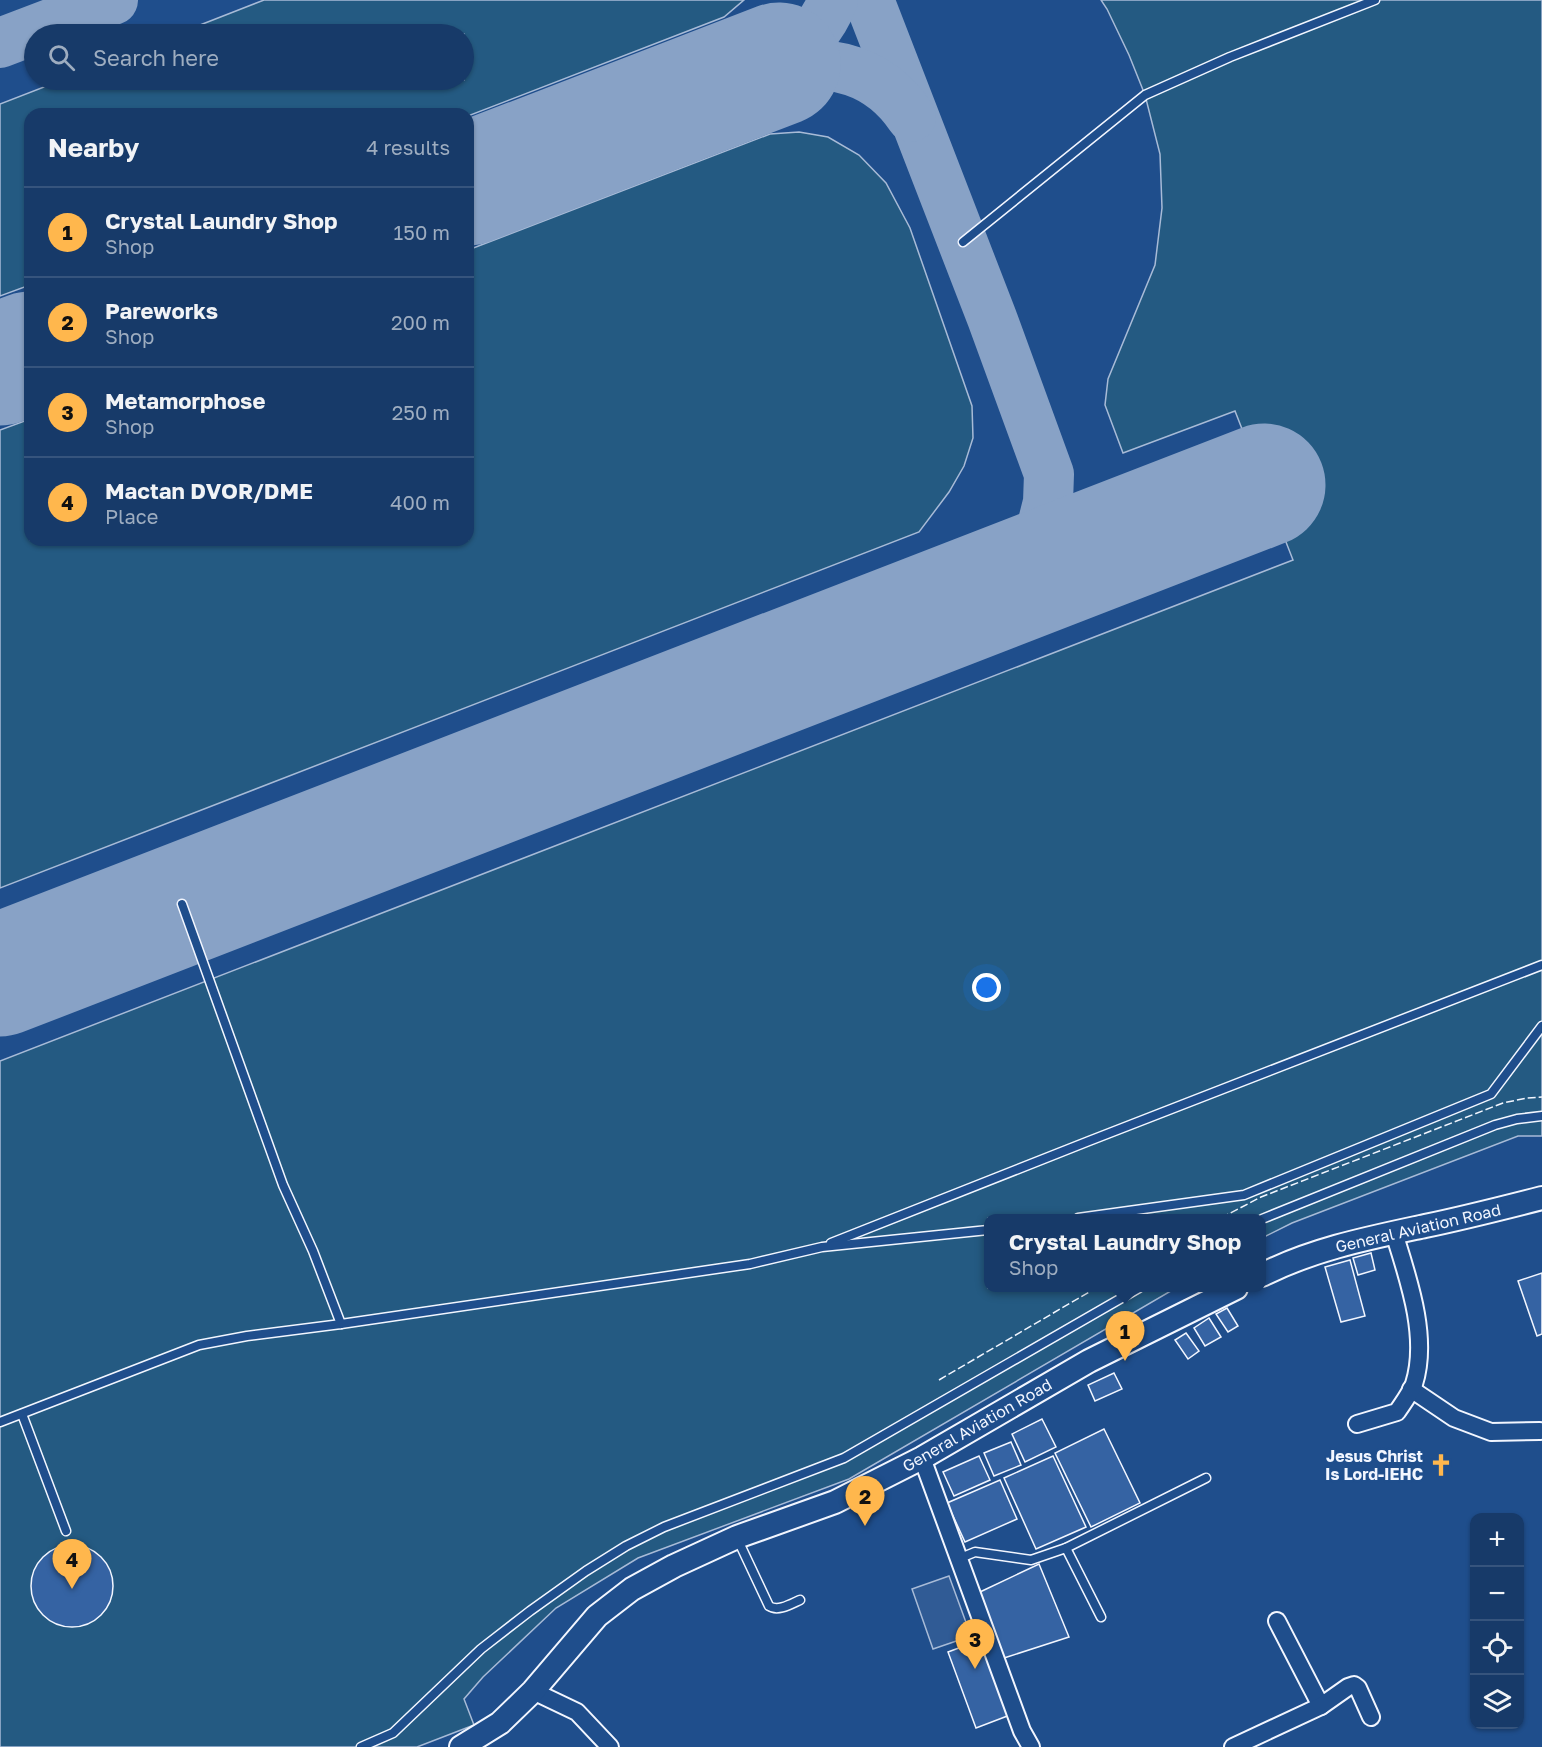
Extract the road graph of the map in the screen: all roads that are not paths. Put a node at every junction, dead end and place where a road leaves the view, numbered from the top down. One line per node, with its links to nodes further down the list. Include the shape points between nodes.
1 (1376, 0): 2 (lane, via 1145,95)
2 (963, 242)
3 (182, 904): 16 (lane, via 280,1175)
4 (1542, 965): 12 (lane)
5 (1542, 1026): 8 (lane, via 1491,1094 1244,1195)
6 (1542, 1116): 9 (lane, via 1496,1125)
7 (1542, 1198): 11 (main road, General Aviation Road)
8 (1107, 1214)
9 (1266, 1217)
10 (984, 1230): 12 (lane)
11 (1394, 1233): 13 (main road, General Aviation Road, via 1338,1245); 17 (street, via 1420,1337)
12 (822, 1247): 16 (lane, via 750,1264)
13 (1266, 1273)
14 (1130, 1292): 34 (lane, via 860,1450 664,1527 626,1546 481,1649 393,1733)
15 (1226, 1292): 22 (main road, General Aviation Road, via 1089,1361)
16 (341, 1324): 18 (lane, via 199,1345)
17 (1411, 1389): 20 (street, via 1397,1412); 21 (street, via 1454,1418 1491,1432)
18 (22, 1414): 19 (lane); 24 (lane)
19 (0, 1422)
20 (1357, 1424)
21 (1540, 1431)
22 (922, 1458): 25 (main road, General Aviation Road, via 835,1502); 27 (street)
23 (1206, 1478): 26 (lane)
24 (66, 1532)
25 (737, 1537): 28 (lane, via 769,1606 773,1609); 31 (main road, General Aviation Road, via 632,1588 597,1616)
26 (1066, 1548): 27 (lane, via 1031,1560 975,1552); 29 (lane)
27 (958, 1559): 37 (street)
28 (800, 1600)
29 (1101, 1617)
30 (1277, 1621): 32 (street)
31 (533, 1691): 35 (main road, General Aviation Road, via 500,1723); 36 (street, via 577,1712)
32 (1321, 1706): 33 (street, via 1354,1686); 38 (street)
33 (1371, 1717)
34 (361, 1747)
35 (461, 1747)
36 (610, 1747)
37 (1031, 1747)
38 (1233, 1747)

